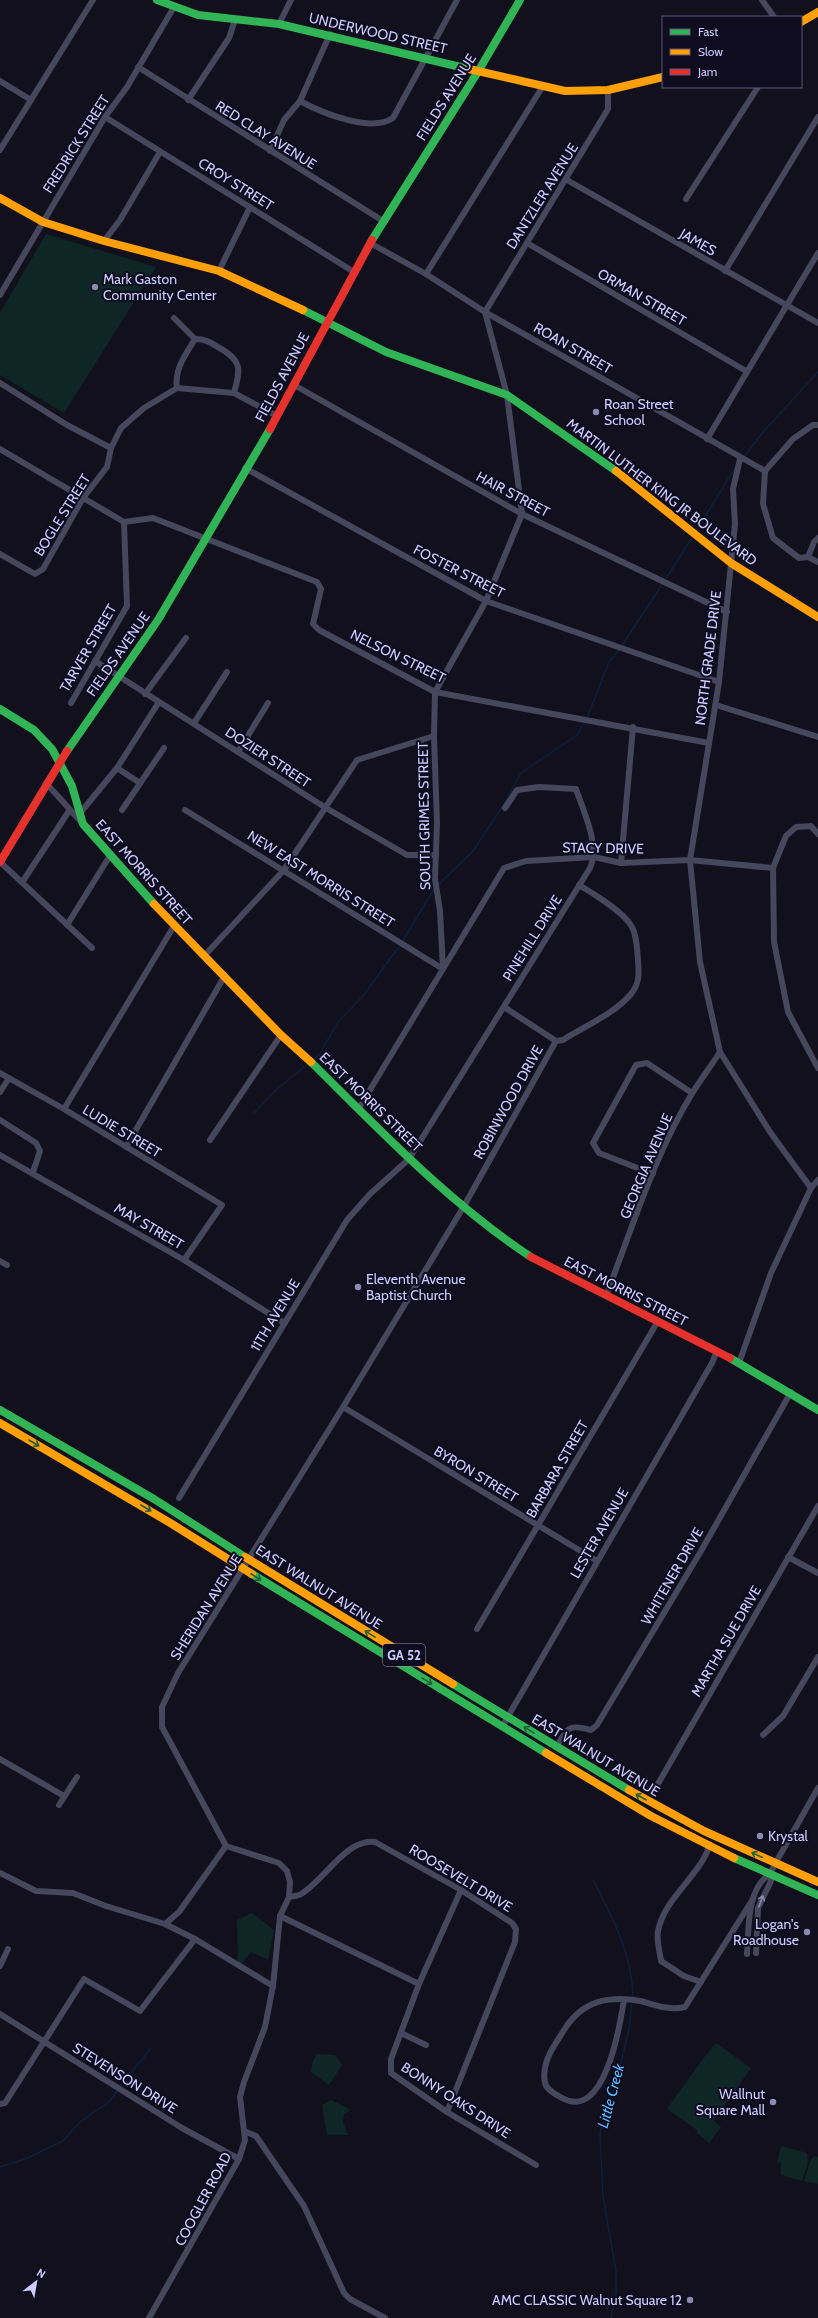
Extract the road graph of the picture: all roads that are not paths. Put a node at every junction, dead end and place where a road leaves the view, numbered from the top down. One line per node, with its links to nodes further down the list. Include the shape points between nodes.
1 (93, 0): 22 (street)
2 (157, 0): 7 (main road, UNDERWOOD STREET)
3 (291, 0): 12 (street)
4 (458, 0): 14 (street)
5 (520, 0): 16 (main road, FIELDS AVENUE)
6 (764, 0): 9 (street)
7 (174, 7): 10 (main road, UNDERWOOD STREET, via 198,15); 15 (street, FREDRICK STREET)
8 (818, 12): 11 (main road)
9 (773, 16)
10 (235, 20): 12 (main road, UNDERWOOD STREET); 23 (street, via 229,38)
11 (802, 21)
12 (279, 24): 13 (main road, UNDERWOOD STREET)
13 (330, 34): 14 (main road, UNDERWOOD STREET); 24 (street)
14 (427, 58): 16 (main road, UNDERWOOD STREET); 24 (street, via 393,118 385,123 364,124)
15 (138, 67): 23 (street, RED CLAY AVENUE); 25 (street, FREDRICK STREET)
16 (478, 70): 19 (main road, UNDERWOOD STREET); 34 (main road, FIELDS AVENUE)
17 (662, 77): 21 (main road, UNDERWOOD STREET)
18 (0, 81): 22 (street)
19 (543, 86): 21 (main road, UNDERWOOD STREET, via 565,91); 43 (street)
20 (757, 88): 32 (street)
21 (608, 90): 30 (street, DANTZLER AVENUE, via 608,109)
22 (31, 100): 27 (street)
23 (188, 100): 28 (street, RED CLAY AVENUE)
24 (300, 101): 28 (street, via 284,120)
25 (105, 117): 29 (street, CROY STREET); 35 (street, FREDRICK STREET)
26 (818, 117): 41 (street)
27 (0, 150)
28 (270, 151): 34 (street, RED CLAY AVENUE)
29 (160, 152): 33 (street, CROY STREET); 36 (street, via 120,220)
30 (567, 180): 38 (street, DANTZLER AVENUE); 41 (street, JAMES)
31 (0, 198): 35 (main road, MARTIN LUTHER KING JR BOULEVARD)
32 (686, 199)
33 (250, 208): 40 (street); 42 (street, CROY STREET)
34 (383, 221): 37 (main road, FIELDS AVENUE)
35 (43, 222): 36 (main road, MARTIN LUTHER KING JR BOULEVARD); 44 (street, FREDRICK STREET)
36 (104, 241): 40 (main road, MARTIN LUTHER KING JR BOULEVARD)
37 (370, 243): 42 (main road, FIELDS AVENUE); 43 (street, ROAN STREET)
38 (527, 243): 46 (street, DANTZLER AVENUE); 51 (street, ORMAN STREET)
39 (818, 253): 45 (street)
40 (218, 271): 48 (main road, MARTIN LUTHER KING JR BOULEVARD)
41 (725, 271): 45 (street, JAMES)
42 (354, 272): 48 (main road, FIELDS AVENUE)
43 (426, 274): 46 (street, ROAN STREET)
44 (0, 295)
45 (786, 306): 49 (street, JAMES); 51 (street)
46 (485, 312): 56 (street); 59 (street, ROAN STREET)
47 (174, 318): 50 (street)
48 (327, 321): 53 (main road, FIELDS AVENUE); 56 (main road, MARTIN LUTHER KING JR BOULEVARD, via 386,352)
49 (818, 323)
50 (195, 339): 54 (street, via 176,375); 55 (street, via 210,341 232,354 238,368)
51 (746, 372): 59 (street)
52 (0, 383): 60 (street, via 67,425)
53 (294, 385): 57 (main road, FIELDS AVENUE); 66 (street, HAIR STREET)
54 (177, 388): 55 (street); 60 (street, BOGLE STREET, via 144,408 121,428)
55 (234, 393): 57 (street)
56 (506, 395): 66 (street); 73 (main road, MARTIN LUTHER KING JR BOULEVARD, via 616,470)
57 (277, 416): 63 (main road, FIELDS AVENUE)
58 (818, 425): 64 (street, via 813,425 793,439)
59 (707, 439): 62 (street, ROAN STREET)
60 (111, 448): 65 (street, BOGLE STREET, via 107,467)
61 (0, 449): 65 (street)
62 (740, 459): 64 (street, ROAN STREET); 73 (street, NORTH GRADE DRIVE, via 733,489 735,524)
63 (245, 468): 68 (main road, FIELDS AVENUE); 74 (street, FOSTER STREET)
64 (765, 472): 71 (street, via 763,504 773,538 799,558)
65 (83, 498): 67 (street); 70 (street, BOGLE STREET, via 42,569 35,574)
66 (522, 514): 74 (street); 75 (street, HAIR STREET)
67 (124, 522): 68 (street, via 153,518); 78 (street, TARVER STREET, via 127,606)
68 (205, 538): 80 (main road, FIELDS AVENUE, via 158,620); 82 (street, NELSON STREET, via 317,582 321,589 313,624 319,630)
69 (818, 538): 71 (street)
70 (0, 554)
71 (808, 557): 72 (street)
72 (818, 562)
73 (731, 563): 75 (street, NORTH GRADE DRIVE); 76 (main road, MARTIN LUTHER KING JR BOULEVARD)
74 (486, 601): 81 (street, FOSTER STREET); 82 (street)
75 (727, 612): 81 (street, NORTH GRADE DRIVE)
76 (818, 617)
77 (186, 638): 83 (street)
78 (95, 661): 80 (street, DOZIER STREET); 85 (street, TARVER STREET)
79 (227, 672): 89 (street)
80 (118, 676): 83 (street, DOZIER STREET); 96 (main road, FIELDS AVENUE)
81 (719, 682): 87 (street, NORTH GRADE DRIVE)
82 (435, 692): 90 (street, NELSON STREET); 91 (street, SOUTH GRIMES STREET)
83 (145, 694): 84 (street, DOZIER STREET)
84 (159, 702): 89 (street, DOZIER STREET); 97 (street)
85 (71, 703)
86 (268, 703): 95 (street)
87 (716, 705): 92 (street); 93 (street, NORTH GRADE DRIVE)
88 (0, 709): 96 (main road, EAST MORRIS STREET, via 32,729)
89 (194, 723): 95 (street, DOZIER STREET)
90 (633, 727): 93 (street, NELSON STREET); 113 (street)
91 (434, 736): 100 (street, via 357,760); 109 (street, SOUTH GRIMES STREET)
92 (818, 737)
93 (709, 743): 111 (street, NORTH GRADE DRIVE)
94 (164, 748): 99 (street)
95 (238, 752): 100 (street, DOZIER STREET)
96 (60, 761): 98 (main road, FIELDS AVENUE); 105 (main road, EAST MORRIS STREET)
97 (117, 768): 99 (street); 105 (street)
98 (46, 783): 104 (street); 112 (main road, FIELDS AVENUE)
99 (140, 783): 102 (street)
100 (326, 808): 109 (street, DOZIER STREET, via 407,855); 115 (street)
101 (505, 808): 110 (street, via 517,790 539,787 576,789 589,830)
102 (122, 810)
103 (185, 810): 115 (street, NEW EAST MORRIS STREET)
104 (70, 811): 106 (street); 116 (street)
105 (81, 812): 106 (main road, EAST MORRIS STREET)
106 (83, 824): 108 (main road, EAST MORRIS STREET)
107 (818, 834): 114 (street, via 812,826 796,827 786,836)
108 (111, 854): 118 (street); 119 (main road, EAST MORRIS STREET)
109 (436, 854): 122 (street, SOUTH GRIMES STREET, via 435,879 440,911)
110 (594, 857): 113 (street, STACY DRIVE); 117 (street, PINEHILL DRIVE); 122 (street, STACY DRIVE, via 526,861 504,868)
111 (690, 860): 113 (street, STACY DRIVE); 114 (street, STACY DRIVE); 127 (street, NORTH GRADE DRIVE, via 700,962)
112 (0, 862): 116 (street)
113 (621, 863)
114 (773, 868): 128 (street, via 774,942 788,1012)
115 (284, 870): 121 (street); 122 (street, NEW EAST MORRIS STREET)
116 (23, 881): 118 (street)
117 (580, 885): 124 (street, PINEHILL DRIVE); 126 (street, ROBINWOOD DRIVE, via 611,907 632,928 637,945 638,981 631,994 615,1008 563,1040)
118 (67, 925): 120 (street)
119 (174, 926): 121 (main road, EAST MORRIS STREET); 134 (street)
120 (92, 948)
121 (205, 955): 123 (main road, EAST MORRIS STREET)
122 (443, 969): 133 (street)
123 (224, 977): 125 (main road, EAST MORRIS STREET); 137 (street)
124 (504, 1007): 126 (street); 139 (street, PINEHILL DRIVE)
125 (281, 1035): 133 (main road, EAST MORRIS STREET); 136 (street)
126 (556, 1040): 144 (street, ROBINWOOD DRIVE)
127 (720, 1052): 132 (street, GEORGIA AVENUE); 143 (street, NORTH GRADE DRIVE, via 770,1132)
128 (818, 1068)
129 (0, 1073): 130 (street, LUDIE STREET)
130 (9, 1078): 131 (street); 134 (street, LUDIE STREET)
131 (0, 1092)
132 (692, 1093): 141 (street, GEORGIA AVENUE); 141 (street, via 647,1063 636,1065 593,1143 599,1153)
133 (359, 1108): 139 (main road, EAST MORRIS STREET)
134 (64, 1109): 137 (street, LUDIE STREET)
135 (0, 1120): 140 (street, via 36,1143 40,1151)
136 (210, 1140)
137 (126, 1147): 145 (street, LUDIE STREET, via 222,1206)
138 (0, 1154): 140 (street, MAY STREET)
139 (409, 1158): 144 (main road, EAST MORRIS STREET); 150 (street, 11TH AVENUE, via 370,1194 347,1220)
140 (33, 1172): 145 (street, MAY STREET)
141 (653, 1174): 148 (street, GEORGIA AVENUE)
142 (818, 1180): 143 (street)
143 (811, 1188): 152 (street, via 771,1273)
144 (464, 1206): 148 (main road, EAST MORRIS STREET, via 530,1256); 154 (street, SHERIDAN AVENUE)
145 (184, 1260): 150 (street, MAY STREET)
146 (0, 1261): 147 (street)
147 (7, 1265)
148 (606, 1296): 149 (main road, EAST MORRIS STREET)
149 (658, 1321): 151 (main road, EAST MORRIS STREET); 162 (street, BARBARA STREET)
150 (284, 1323): 160 (street, 11TH AVENUE)
151 (716, 1351): 152 (main road, EAST MORRIS STREET); 165 (street, LESTER AVENUE, via 708,1370)
152 (739, 1363): 153 (main road, EAST MORRIS STREET)
153 (791, 1392): 156 (main road, EAST MORRIS STREET); 173 (street, WHITENER DRIVE, via 597,1725 591,1730 571,1727)
154 (343, 1407): 162 (street, BYRON STREET); 164 (street, SHERIDAN AVENUE)
155 (0, 1410): 158 (main road, EAST WALNUT AVENUE / GA 52)
156 (818, 1410)
157 (0, 1423): 159 (main road, EAST WALNUT AVENUE / GA 52, one-way to 159)
158 (84, 1458): 159 (main road); 164 (main road, EAST WALNUT AVENUE / GA 52)
159 (78, 1468): 166 (main road, EAST WALNUT AVENUE / GA 52, one-way to 166)
160 (179, 1498)
161 (818, 1506): 163 (street, MARTHA SUE DRIVE)
162 (538, 1525): 165 (street, BYRON STREET); 168 (street, BARBARA STREET)
163 (788, 1556): 167 (street); 177 (street, MARTHA SUE DRIVE)
164 (250, 1559): 166 (street, SHERIDAN AVENUE); 170 (main road, EAST WALNUT AVENUE / GA 52, one-way to 164)
165 (597, 1561): 170 (street, LESTER AVENUE)
166 (244, 1569): 171 (main road, EAST WALNUT AVENUE / GA 52, one-way to 171); 180 (street, SHERIDAN AVENUE, via 178,1673 162,1707 162,1727)
167 (818, 1574)
168 (477, 1629)
169 (818, 1657): 172 (street, via 783,1716)
170 (507, 1717): 171 (street, LESTER AVENUE); 173 (main road, EAST WALNUT AVENUE / GA 52, one-way to 170)
171 (502, 1727): 181 (main road, EAST WALNUT AVENUE / GA 52, via 645,1812)
172 (763, 1735)
173 (557, 1746): 182 (main road, EAST WALNUT AVENUE / GA 52, one-way to 173, via 664,1810)
174 (0, 1759): 178 (street)
175 (77, 1777): 178 (street)
176 (818, 1788): 182 (street)
177 (655, 1789)
178 (64, 1796): 179 (street)
179 (59, 1805)
180 (226, 1846): 188 (street, via 279,1863 287,1871); 191 (street)
181 (710, 1847): 184 (main road, EAST WALNUT AVENUE / GA 52); 197 (street, via 705,1860 666,1910 658,1932 661,1961 684,1976)
182 (775, 1864): 184 (street); 185 (main road, EAST WALNUT AVENUE / GA 52)
183 (0, 1873): 191 (street, via 36,1891 73,1893)
184 (770, 1874): 187 (main road, EAST WALNUT AVENUE / GA 52); 189 (street, via 765,1877); 194 (street, one-way to 184, via 758,1908 771,1881)
185 (818, 1882)
186 (461, 1890): 188 (street, ROOSEVELT DRIVE, via 369,1841 361,1843 339,1858 301,1894); 198 (street, BONNY OAKS DRIVE); 206 (street, ROOSEVELT DRIVE, via 512,1923 516,1936)
187 (818, 1895)
188 (289, 1897): 190 (street, COOGLER ROAD)
189 (753, 1899): 195 (street); 197 (street)
190 (280, 1916): 198 (street); 199 (street, COOGLER ROAD)
191 (165, 1924): 192 (street)
192 (195, 1939): 199 (street); 203 (street, via 140,2011 84,1979)
193 (8, 1949): 196 (street)
194 (756, 1953)
195 (747, 1954)
196 (0, 1966)
197 (701, 1982): 200 (street, via 685,2007 669,2008)
198 (418, 1984): 202 (street, BONNY OAKS DRIVE)
199 (273, 1986): 207 (street, COOGLER ROAD, via 265,2027 240,2097)
200 (624, 2000): 200 (street, via 619,2031 610,2059 591,2096 577,2102 565,2100 549,2091 543,2079 546,2059 570,2020 589,2005 613,1999)
201 (0, 2014): 203 (street, STEVENSON DRIVE)
202 (401, 2033): 204 (street); 206 (street, BONNY OAKS DRIVE, via 391,2059 391,2073)
203 (45, 2043): 205 (street, via 5,2103); 208 (street, STEVENSON DRIVE, via 182,2128)
204 (426, 2046)
205 (0, 2104)
206 (447, 2112): 209 (street, BONNY OAKS DRIVE)
207 (244, 2131): 208 (street, COOGLER ROAD, via 245,2140); 211 (street, via 256,2136 304,2206 344,2292 350,2299)
208 (239, 2159): 210 (street, COOGLER ROAD)
209 (536, 2165)
210 (149, 2318)
211 (384, 2318)

